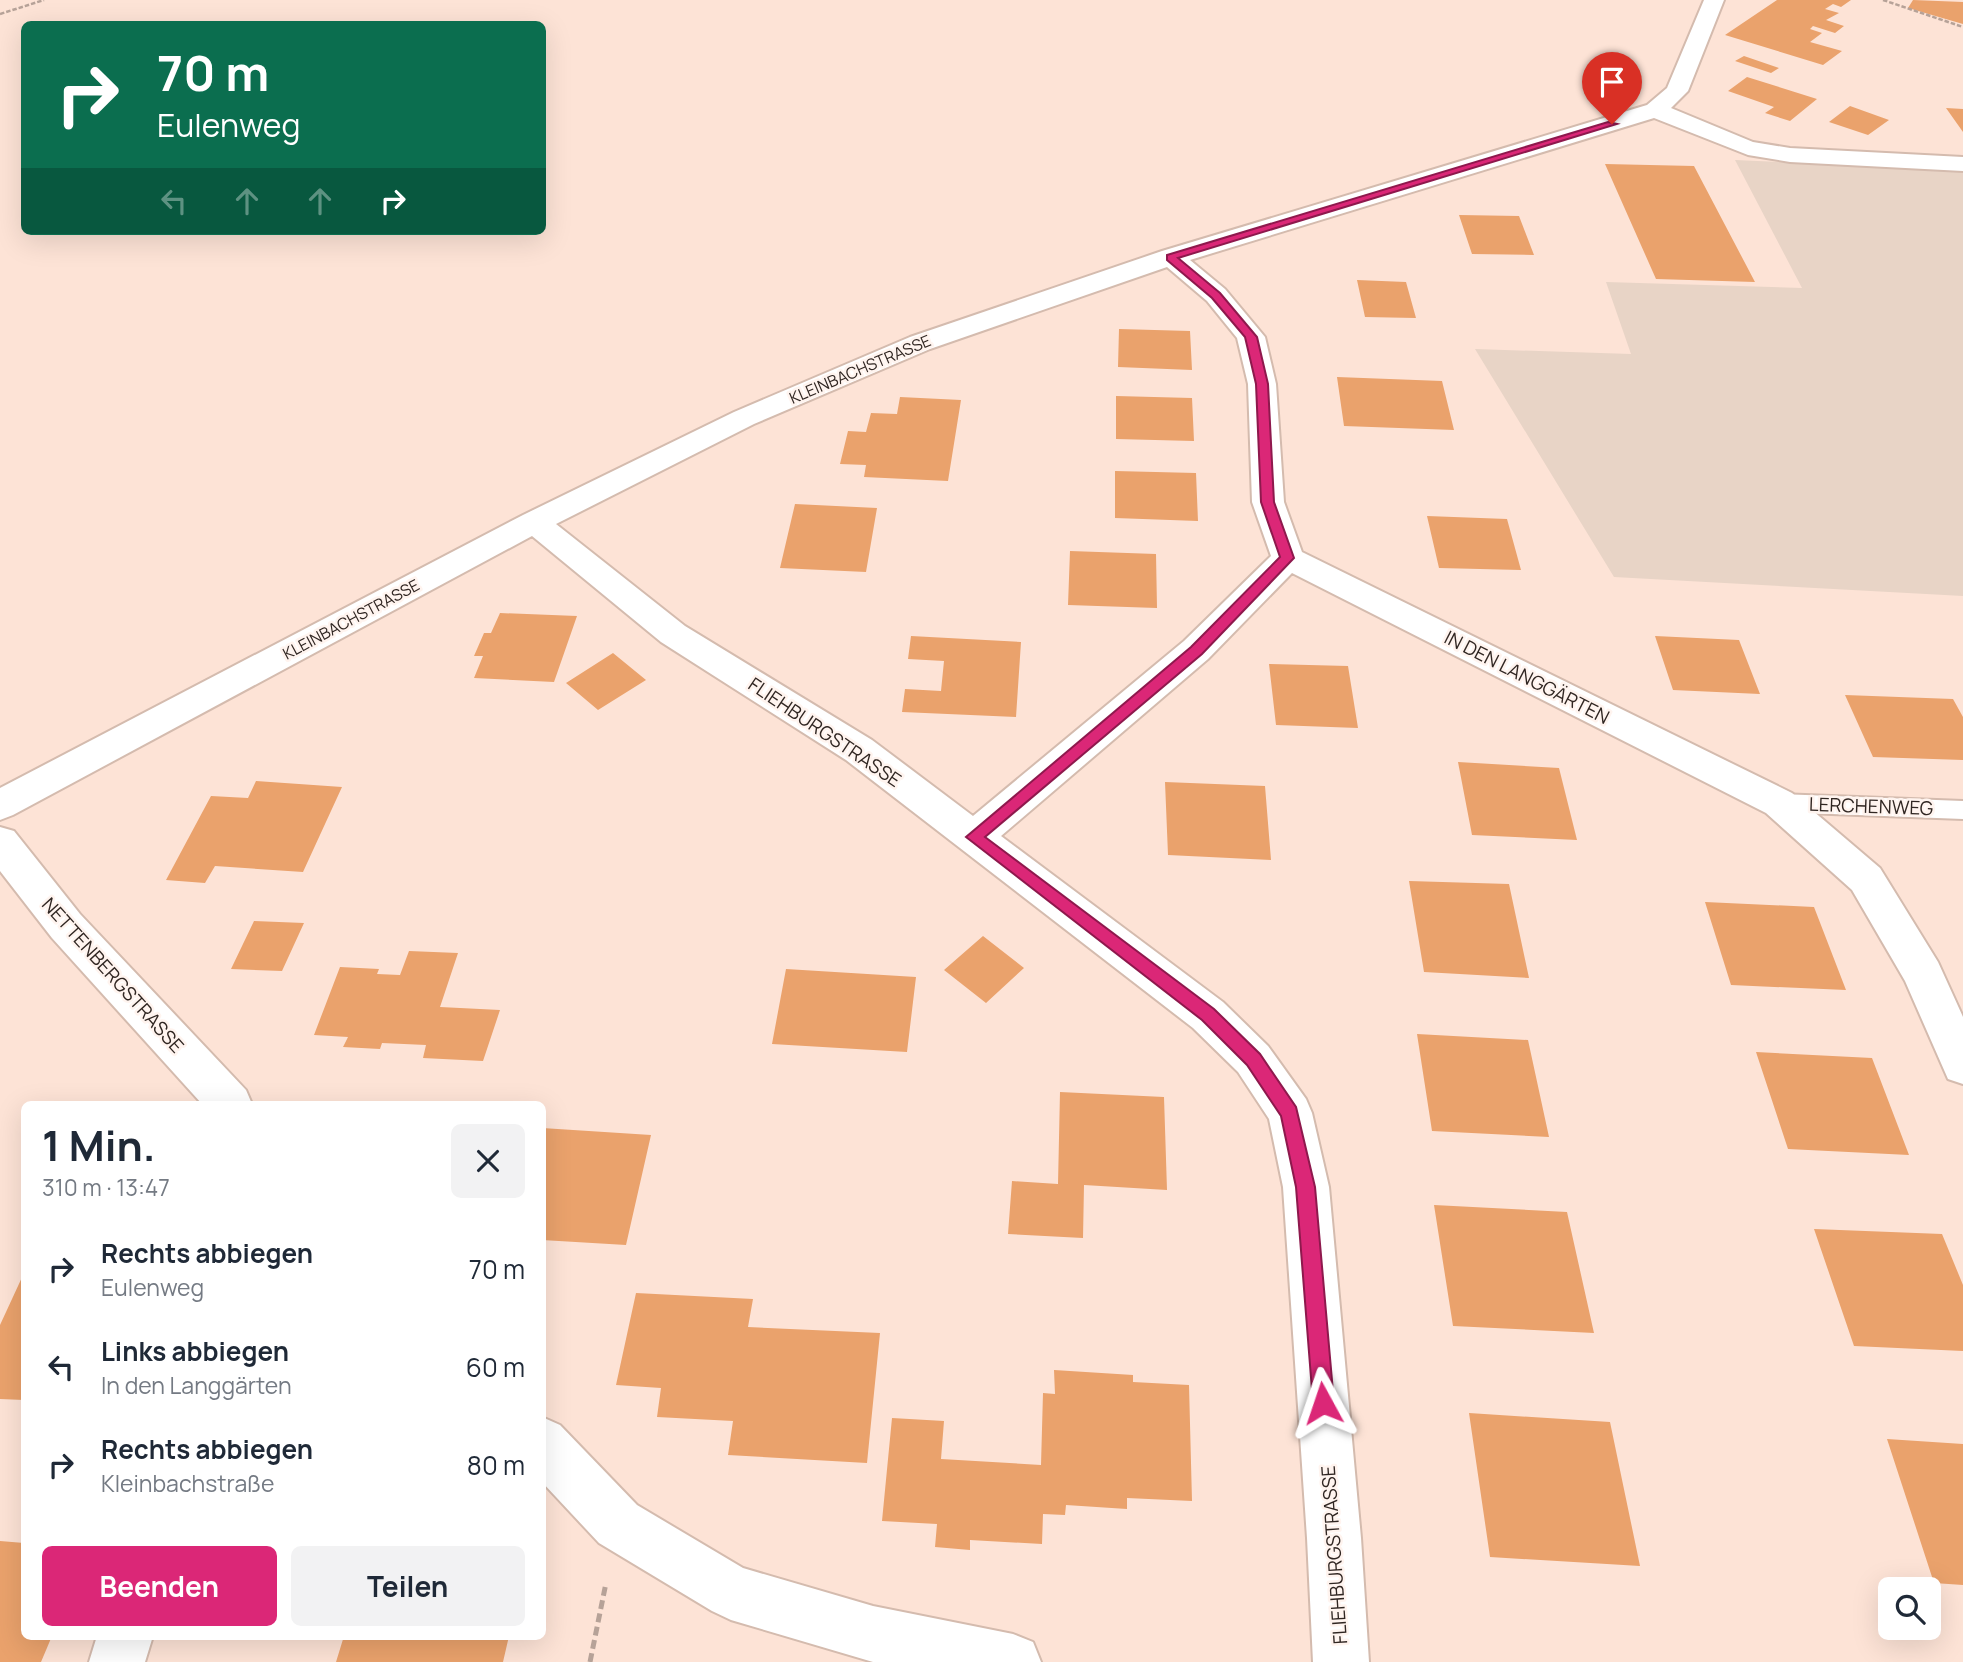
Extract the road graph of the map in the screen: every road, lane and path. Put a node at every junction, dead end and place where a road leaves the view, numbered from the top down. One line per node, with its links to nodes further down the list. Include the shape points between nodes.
1 (44, 0): 4 (path)
2 (1714, 0): 6 (street, KLEINBACHSTRASSE, via 1676,91)
3 (1882, 0): 5 (path)
4 (0, 14)
5 (1963, 27)
6 (1655, 110): 7 (street, via 1748,148 1790,155); 8 (street, KLEINBACHSTRASSE)
7 (1963, 164)
8 (1171, 257): 9 (street, KLEINBACHSTRASSE, via 919,344 744,418); 10 (street, via 1216,295 1251,337 1262,384 1268,502)
9 (534, 522): 12 (street, KLEINBACHSTRASSE); 14 (street, FLIEHBURGSTRASSE, via 673,634 859,750)
10 (1287, 558): 11 (street, IN DEN LANGGÄRTEN); 14 (street, via 1196,650)
11 (1780, 803): 13 (lane, LERCHENWEG); 16 (street, IN DEN LANGGÄRTEN, via 1866,878 1923,974)
12 (0, 805)
13 (1963, 810)
14 (974, 837): 24 (street, FLIEHBURGSTRASSE, via 1208,1015 1253,1059 1290,1113 1306,1187)
15 (0, 842): 17 (street, NETTENBERGSTRASSE, via 66,926)
16 (1962, 1062)
17 (227, 1101)
18 (546, 1447): 19 (street)
19 (618, 1524): 22 (path); 23 (street, via 731,1592 873,1634)
20 (124, 1640): 21 (street)
21 (117, 1662)
22 (590, 1662)
23 (1013, 1662)
24 (1341, 1662)

